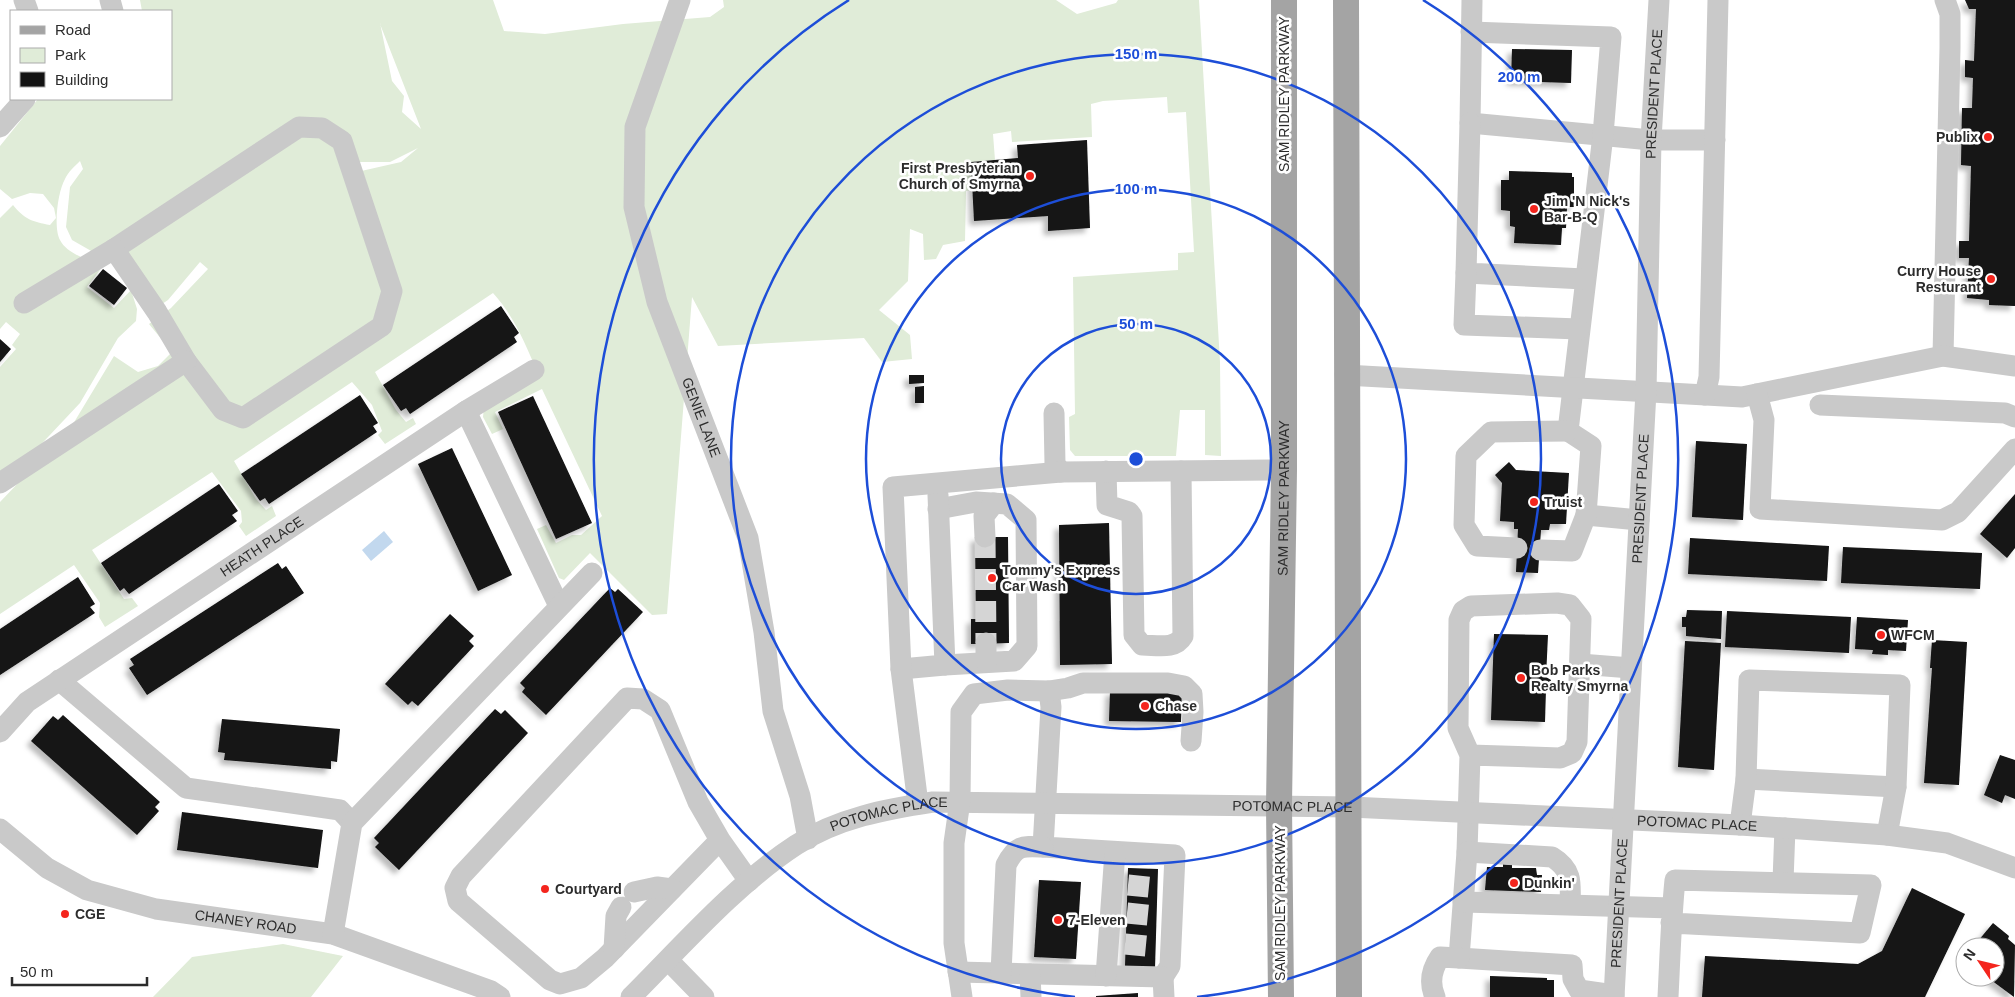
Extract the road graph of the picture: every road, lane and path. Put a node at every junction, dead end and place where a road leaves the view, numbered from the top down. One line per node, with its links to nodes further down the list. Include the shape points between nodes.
1 (680, 0): 73 (street, GENIE LANE, via 635,127 634,207 657,302 748,538 773,711 800,796)
2 (1284, 0): 35 (main road, SAM RIDLEY PARKWAY)
3 (1346, 0): 24 (main road)
4 (1472, 0): 8 (street)
5 (1659, 0): 13 (street, PRESIDENT PLACE)
6 (1718, 0): 14 (street)
7 (1945, 0): 20 (street, via 1950,14 1950,48)
8 (1471, 32): 10 (street); 12 (street, via 1611,37)
9 (24, 100): 11 (street)
10 (1470, 123): 12 (street); 16 (street)
11 (0, 127)
12 (1603, 135): 13 (street); 17 (street)
13 (1651, 140): 14 (street); 26 (street, PRESIDENT PLACE)
14 (1715, 140): 28 (street, via 1709,377)
15 (114, 249): 18 (street); 21 (street); 21 (street, via 299,127 322,128 342,141 392,290 382,326 243,418 223,410)
16 (1466, 273): 17 (street); 19 (street, via 1464,325)
17 (1584, 279): 19 (street)
18 (24, 303)
19 (1579, 329): 25 (street)
20 (1943, 356): 22 (street); 27 (street)
21 (186, 361): 40 (street)
22 (2015, 366)
23 (534, 370): 30 (street, HEATH PLACE)
24 (1346, 375): 25 (street); 65 (main road)
25 (1571, 388): 26 (street); 33 (street)
26 (1646, 391): 28 (street); 44 (street, PRESIDENT PLACE)
27 (1757, 394): 28 (street, via 1742,397); 34 (street, via 1764,420 1760,508 1942,520 1958,512)
28 (1705, 395)
29 (1820, 405): 32 (street, via 2005,413)
30 (466, 411): 49 (street); 54 (street, HEATH PLACE)
31 (1054, 413): 38 (street, via 1055,464)
32 (2015, 417)
33 (1568, 431): 43 (street, via 1591,446); 46 (street, via 1491,432 1466,456 1464,525 1477,546)
34 (2015, 449)
35 (1284, 470): 37 (street); 64 (main road, SAM RIDLEY PARKWAY)
36 (1106, 471): 37 (street); 37 (street, via 1107,505 1132,516 1134,635 1142,645 1173,645 1179,643 1183,636); 38 (street)
37 (1182, 471)
38 (1061, 472): 39 (street)
39 (937, 483): 42 (street); 53 (street, via 893,487)
40 (0, 484)
41 (994, 503): 42 (street, via 976,502); 45 (street, via 984,516); 51 (street, via 1007,504 1026,520 1027,646 1014,661 986,653)
42 (938, 510): 51 (street)
43 (1586, 514): 44 (street); 47 (street, via 1572,551)
44 (1639, 520): 52 (street, PRESIDENT PLACE)
45 (985, 537)
46 (1517, 548)
47 (1540, 550)
48 (592, 573): 49 (street)
49 (559, 606): 68 (street)
50 (1580, 664): 52 (street); 58 (street, via 1577,742 1572,753 1560,758); 58 (street, via 1581,619 1570,605 1471,606 1463,611 1459,620 1458,728)
51 (945, 665): 53 (street)
52 (1631, 668): 67 (street, PRESIDENT PLACE)
53 (900, 669): 63 (street)
54 (59, 680): 56 (street, HEATH PLACE, via 27,702); 68 (street, via 186,788 340,810)
55 (1049, 691): 57 (street, via 1082,683 1168,683 1184,686 1192,694); 61 (street, via 1008,690 974,694 961,712); 62 (street)
56 (0, 732)
57 (1191, 741)
58 (1470, 755): 66 (street)
59 (1746, 779): 60 (street); 60 (street, via 1749,680 1900,685); 69 (street)
60 (1896, 787): 72 (street)
61 (960, 801): 62 (street, POTOMAC PLACE); 63 (street, POTOMAC PLACE); 90 (street, via 953,881)
62 (1046, 802): 64 (street, POTOMAC PLACE); 75 (street)
63 (918, 804): 73 (street, POTOMAC PLACE, via 885,809)
64 (1280, 805): 65 (street, POTOMAC PLACE); 102 (main road, SAM RIDLEY PARKWAY)
65 (1350, 807): 66 (street, POTOMAC PLACE); 103 (main road)
66 (1468, 812): 67 (street, POTOMAC PLACE); 77 (street)
67 (1624, 819): 69 (street, POTOMAC PLACE); 84 (street, PRESIDENT PLACE)
68 (352, 823): 86 (street)
69 (1740, 825): 70 (street, POTOMAC PLACE)
70 (1786, 828): 72 (street, POTOMAC PLACE); 80 (street)
71 (0, 829): 86 (street, CHANEY ROAD, via 47,868 87,890 156,909)
72 (1887, 835): 78 (street, POTOMAC PLACE, via 1947,843)
73 (808, 839): 79 (street, POTOMAC PLACE)
74 (720, 840): 79 (street); 81 (street); 87 (street, via 698,802 660,710 643,699 627,698 462,876 455,888 458,901 550,980 560,984 581,978)
75 (1043, 847): 76 (street); 91 (street, via 1024,846 1013,851 1006,865)
76 (1115, 852): 93 (street, via 1120,884 1117,943); 94 (street, via 1175,855 1166,888 1163,947 1170,966)
77 (1467, 852): 82 (street); 83 (street, via 1552,857 1563,864 1571,880)
78 (2015, 868)
79 (749, 881): 89 (street, POTOMAC PLACE)
80 (1783, 881): 85 (street, via 1674,880); 85 (street, via 1871,885 1860,933)
81 (672, 889): 87 (street); 87 (street, via 656,887 628,900 616,916)
82 (1463, 902): 83 (street); 88 (street)
83 (1570, 904): 84 (street)
84 (1619, 906): 85 (street); 96 (street, PRESIDENT PLACE)
85 (1672, 916): 105 (street)
86 (333, 934): 97 (street, CHANEY ROAD, via 492,990)
87 (614, 949)
88 (1459, 958): 95 (street, via 1572,965); 104 (street, via 1440,957 1433,967 1431,987)
89 (668, 960): 98 (street, POTOMAC PLACE); 99 (street)
90 (958, 972): 91 (street); 100 (street)
91 (1001, 973): 92 (street)
92 (1030, 974): 93 (street); 101 (street)
93 (1106, 976): 94 (street)
94 (1164, 987)
95 (1577, 993): 96 (street)
96 (1614, 996)
97 (500, 997)
98 (631, 997)
99 (704, 997)
100 (962, 997)
101 (1031, 997)
102 (1281, 997)
103 (1349, 997)
104 (1435, 997)
105 (1668, 997)

